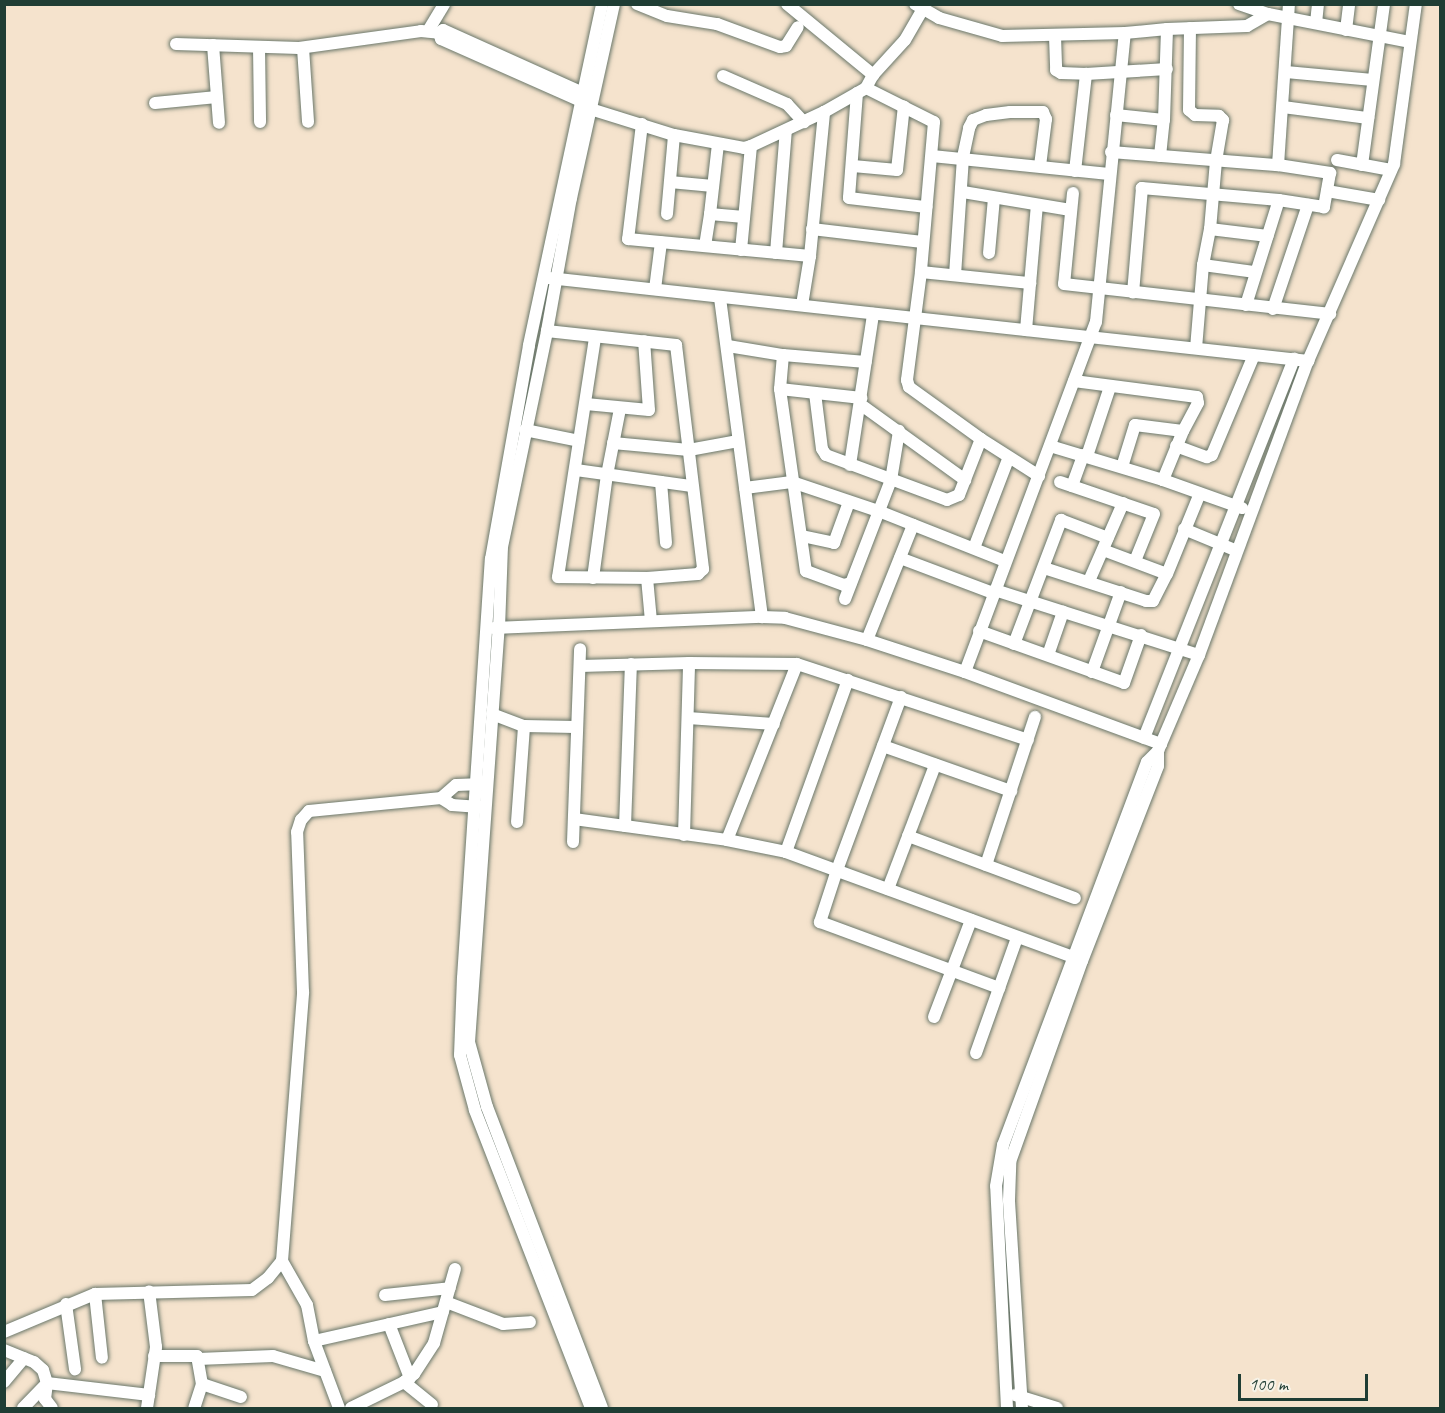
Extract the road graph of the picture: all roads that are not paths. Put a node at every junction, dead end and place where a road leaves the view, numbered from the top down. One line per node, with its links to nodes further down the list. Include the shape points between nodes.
1 (444, 4): 21 (street)
2 (602, 4): 39 (street)
3 (614, 4): 39 (street)
4 (637, 4): 17 (street, via 667,16 717,24 780,47 786,46)
5 (787, 4): 34 (street)
6 (1239, 4): 12 (street)
7 (1288, 4): 15 (street)
8 (1318, 4): 16 (street)
9 (1349, 4): 20 (street)
10 (1384, 4): 24 (street)
11 (1416, 4): 25 (street)
12 (1254, 7): 14 (street)
13 (919, 8): 23 (street, via 974,30 1002,36); 34 (street, via 905,40)
14 (1268, 14): 15 (street); 19 (street, via 1247,26)
15 (1287, 18): 16 (street); 32 (street)
16 (1316, 23): 20 (street)
17 (798, 27)
18 (1167, 28): 19 (street); 22 (street); 30 (street)
19 (1190, 28): 61 (street, via 1189,110 1195,115 1222,118)
20 (1346, 30): 24 (street)
21 (434, 32): 29 (street); 39 (street, via 441,39)
22 (1125, 33): 23 (street); 31 (street)
23 (1056, 36): 33 (street, via 1056,70)
24 (1379, 36): 25 (street); 36 (street)
25 (1409, 42): 66 (street)
26 (176, 44): 27 (street)
27 (213, 45): 28 (street); 38 (street)
28 (259, 47): 29 (street); 47 (street)
29 (303, 48): 48 (street)
30 (1167, 69): 31 (street); 46 (street)
31 (1123, 72): 33 (street); 44 (street)
32 (1286, 72): 36 (street); 42 (street)
33 (1086, 74): 67 (street)
34 (873, 75): 37 (street)
35 (723, 76): 49 (street, via 787,104)
36 (1373, 80): 45 (street)
37 (862, 91): 41 (street); 43 (street); 64 (street)
38 (217, 97): 40 (street); 50 (street)
39 (584, 102): 51 (street); 99 (street)
40 (155, 103)
41 (904, 106): 57 (street, via 934,122); 64 (street, via 897,170)
42 (1283, 107): 45 (street); 62 (street)
43 (824, 112): 49 (street); 86 (street)
44 (1116, 115): 46 (street); 56 (street)
45 (1368, 118): 63 (street)
46 (1164, 120): 58 (street)
47 (260, 122)
48 (308, 122)
49 (804, 122): 52 (street)
50 (219, 123)
51 (642, 124): 53 (street); 88 (street, via 628,238)
52 (786, 130): 55 (street); 92 (street)
53 (674, 135): 54 (street); 69 (street)
54 (718, 144): 55 (street); 70 (street)
55 (751, 146): 84 (street)
56 (1111, 152): 58 (street); 68 (street)
57 (932, 156): 59 (street); 80 (street)
58 (1160, 156): 61 (street)
59 (963, 157): 65 (street); 65 (street, via 973,120 1010,112 1043,112 1046,119); 72 (street)
60 (1337, 160): 63 (street)
61 (1215, 161): 62 (street); 74 (street)
62 (1278, 165): 71 (street, via 1330,173)
63 (1362, 165): 66 (street)
64 (853, 166): 80 (street, via 849,198)
65 (1040, 166): 67 (street)
66 (1391, 170): 77 (street)
67 (1075, 171): 68 (street)
68 (1109, 174): 102 (street)
69 (670, 182): 70 (street); 82 (street)
70 (713, 186): 83 (street)
71 (1327, 191): 77 (street); 79 (street, via 1324,207)
72 (963, 192): 75 (street); 98 (street)
73 (1073, 193): 81 (street)
74 (1214, 194): 76 (street); 85 (street); 103 (street, via 1142,188)
75 (994, 198): 78 (street); 93 (street)
76 (1280, 200): 79 (street); 87 (street)
77 (1379, 200): 110 (street)
78 (1037, 205): 81 (street); 100 (street)
79 (1308, 205): 108 (street)
80 (926, 207): 89 (street)
81 (1071, 210): 102 (street, via 1064,284)
82 (667, 214)
83 (710, 214): 84 (street); 90 (street)
84 (744, 217): 91 (street)
85 (1210, 229): 87 (street); 95 (street)
86 (812, 230): 89 (street); 94 (street)
87 (1268, 236): 97 (street)
88 (661, 242): 90 (street); 101 (street)
89 (922, 242): 96 (street)
90 (705, 246): 91 (street)
91 (741, 250): 92 (street)
92 (776, 253): 94 (street)
93 (989, 253)
94 (810, 256): 107 (street)
95 (1203, 265): 97 (street); 105 (street)
96 (921, 272): 98 (street); 111 (street)
97 (1254, 272): 106 (street)
98 (955, 275): 100 (street)
99 (549, 278): 101 (street); 113 (street); 189 (street, via 491,554)
100 (1030, 283): 112 (street)
101 (655, 289): 104 (street)
102 (1098, 290): 103 (street); 115 (street)
103 (1133, 293): 105 (street)
104 (720, 298): 107 (street); 117 (street)
105 (1199, 301): 106 (street); 118 (street)
106 (1246, 305): 108 (street)
107 (802, 306): 109 (street)
108 (1273, 309): 110 (street)
109 (873, 314): 111 (street); 123 (street)
110 (1330, 314): 122 (street)
111 (915, 318): 112 (street); 134 (street, via 909,387)
112 (1026, 330): 115 (street)
113 (547, 331): 114 (street); 131 (street)
114 (595, 337): 116 (street); 129 (street)
115 (1091, 337): 118 (street); 124 (street)
116 (644, 341): 130 (street, via 649,410); 140 (street, via 676,345)
117 (728, 346): 119 (street); 136 (street)
118 (1196, 348): 120 (street)
119 (783, 355): 123 (street); 126 (street)
120 (1254, 355): 121 (street); 139 (street, via 1212,455 1207,457)
121 (1294, 359): 122 (street); 160 (street)
122 (1308, 361): 162 (street)
123 (866, 362): 128 (street)
124 (1074, 381): 125 (street); 138 (street)
125 (1110, 387): 133 (street, via 1197,398); 141 (street)
126 (780, 389): 127 (street); 152 (street)
127 (815, 393): 128 (street); 143 (street, via 824,453)
128 (861, 401): 132 (street); 143 (street)
129 (586, 404): 130 (street); 135 (street)
130 (620, 409): 137 (street)
131 (525, 430): 135 (street); 189 (street, via 502,546)
132 (898, 431): 148 (street); 149 (street)
133 (1183, 431): 139 (street); 144 (street, via 1135,425)
134 (981, 439): 142 (street); 149 (street)
135 (579, 441): 145 (street)
136 (738, 441): 140 (street); 156 (street)
137 (613, 443): 140 (street); 146 (street)
138 (1050, 446): 141 (street); 147 (street)
139 (1176, 446): 150 (street)
140 (689, 450): 154 (street)
141 (1085, 456): 144 (street); 155 (street)
142 (1009, 457): 147 (street); 169 (street)
143 (850, 465): 148 (street)
144 (1122, 467): 150 (street)
145 (576, 470): 146 (street); 177 (street, via 558,578)
146 (607, 475): 151 (street); 177 (street)
147 (1039, 476): 173 (street)
148 (891, 480): 149 (street, via 947,500 959,495); 161 (street)
149 (965, 480)
150 (1163, 480): 157 (street)
151 (661, 482): 154 (street); 167 (street)
152 (792, 482): 156 (street); 158 (street); 165 (street)
153 (1060, 482): 155 (street)
154 (692, 486): 178 (street, via 703,569 698,574)
155 (1072, 486): 159 (street)
156 (745, 488): 186 (street)
157 (1200, 493): 160 (street); 164 (street)
158 (849, 502): 161 (street); 165 (street, via 834,543)
159 (1123, 503): 166 (street); 174 (street, via 1154,514)
160 (1236, 506): 162 (street); 168 (street)
161 (881, 512): 163 (street); 180 (street)
162 (1252, 512): 171 (street)
163 (913, 525): 169 (street); 172 (street)
164 (1184, 529): 168 (street); 176 (street)
165 (802, 536): 180 (street, via 806,571 844,585)
166 (1108, 537): 170 (street); 175 (street, via 1061,520)
167 (666, 543)
168 (1221, 544): 171 (street); 194 (street)
169 (974, 548): 173 (street)
170 (1103, 550): 174 (street); 179 (street)
171 (1237, 550): 197 (street)
172 (900, 558): 181 (street); 192 (street)
173 (1005, 561): 181 (street)
174 (1135, 561): 176 (street)
175 (1044, 568): 179 (street); 184 (street)
176 (1167, 574): 182 (street, via 1153,601)
177 (593, 578): 178 (street)
178 (647, 578): 187 (street)
179 (1089, 581): 182 (street)
180 (851, 583): 183 (street)
181 (994, 591): 184 (street); 190 (street)
182 (1121, 592): 188 (street)
183 (845, 600)
184 (1029, 602): 185 (street); 193 (street)
185 (1063, 612): 188 (street); 196 (street)
186 (762, 616): 187 (street); 192 (street, via 808,623)
187 (651, 621): 189 (street)
188 (1109, 625): 191 (street); 203 (street)
189 (493, 628): 206 (street); 217 (street)
190 (979, 631): 193 (street); 202 (street)
191 (1141, 635): 194 (street); 203 (street, via 1124,683)
192 (867, 640): 202 (street)
193 (1014, 644): 196 (street)
194 (1181, 648): 197 (street); 212 (street)
195 (580, 649): 201 (street)
196 (1048, 655): 203 (street)
197 (1200, 655): 215 (street)
198 (688, 663): 199 (street); 200 (street); 208 (street)
199 (631, 664): 201 (street); 223 (street)
200 (797, 664): 204 (street); 209 (street)
201 (580, 666): 211 (street)
202 (965, 672): 212 (street)
203 (1092, 672)
204 (848, 681): 205 (street); 228 (street)
205 (901, 697): 213 (street); 214 (street)
206 (492, 714): 210 (street); 217 (street)
207 (1035, 717): 213 (street)
208 (688, 718): 209 (street); 224 (street)
209 (774, 724): 226 (street)
210 (524, 726): 211 (street); 222 (street)
211 (575, 727): 221 (street)
212 (1144, 738): 215 (street)
213 (1028, 740): 218 (street)
214 (883, 746): 216 (street); 230 (street)
215 (1160, 748): 235 (street, via 1147,762); 266 (street, via 1158,766 1010,1162)
216 (935, 765): 218 (street); 225 (street)
217 (482, 784): 219 (street, via 456,785); 220 (street)
218 (1011, 791): 229 (street)
219 (441, 798): 220 (street, via 452,805); 240 (street, via 309,811 301,820 297,832 303,992)
220 (481, 807): 274 (street, via 462,978 460,1055 475,1110); 275 (street, via 471,1054 491,1118)
221 (574, 819): 223 (street); 227 (street)
222 (517, 822)
223 (625, 826): 224 (street)
224 (684, 835): 226 (street)
225 (909, 836): 229 (street); 231 (street)
226 (727, 840): 228 (street)
227 (573, 843)
228 (786, 852): 230 (street)
229 (986, 865): 232 (street)
230 (837, 870): 231 (street); 236 (street, via 820,922)
231 (888, 889): 233 (street)
232 (1075, 898)
233 (971, 920): 234 (street); 236 (street)
234 (1017, 938): 235 (street); 237 (street)
235 (1073, 957): 263 (street, via 1003,1145 997,1172)
236 (951, 971): 237 (street); 238 (street)
237 (999, 988): 239 (street)
238 (934, 1017)
239 (976, 1053)
240 (282, 1261): 243 (street, via 252,1290); 251 (street, via 308,1305)
241 (455, 1269): 242 (street)
242 (450, 1288): 245 (street); 247 (street)
243 (149, 1292): 244 (street); 253 (street)
244 (95, 1294): 246 (street); 255 (street)
245 (385, 1295)
246 (66, 1304): 250 (street); 257 (street)
247 (445, 1307): 248 (street, via 503,1324); 249 (street); 259 (street, via 434,1343)
248 (530, 1322)
249 (389, 1324): 251 (street); 259 (street)
250 (4, 1332)
251 (314, 1341): 258 (street)
252 (4, 1350): 254 (street)
253 (154, 1356): 256 (street); 264 (street)
254 (24, 1358): 260 (street); 261 (street, via 43,1370)
255 (102, 1358)
256 (198, 1359): 258 (street, via 273,1356); 262 (street)
257 (75, 1369)
258 (325, 1371): 272 (street)
259 (407, 1380): 267 (street); 273 (street)
260 (4, 1382)
261 (47, 1383): 264 (street); 268 (street); 269 (street, via 45,1399)
262 (202, 1384): 265 (street); 271 (street)
263 (1006, 1394): 266 (street); 276 (street)
264 (149, 1395): 270 (street)
265 (241, 1398)
266 (1021, 1402): 277 (street)
267 (432, 1405)
268 (23, 1408)
269 (52, 1408)
270 (147, 1408)
271 (194, 1408)
272 (339, 1408)
273 (351, 1408)
274 (591, 1408)
275 (602, 1408)
276 (1007, 1408)
277 (1057, 1408)

